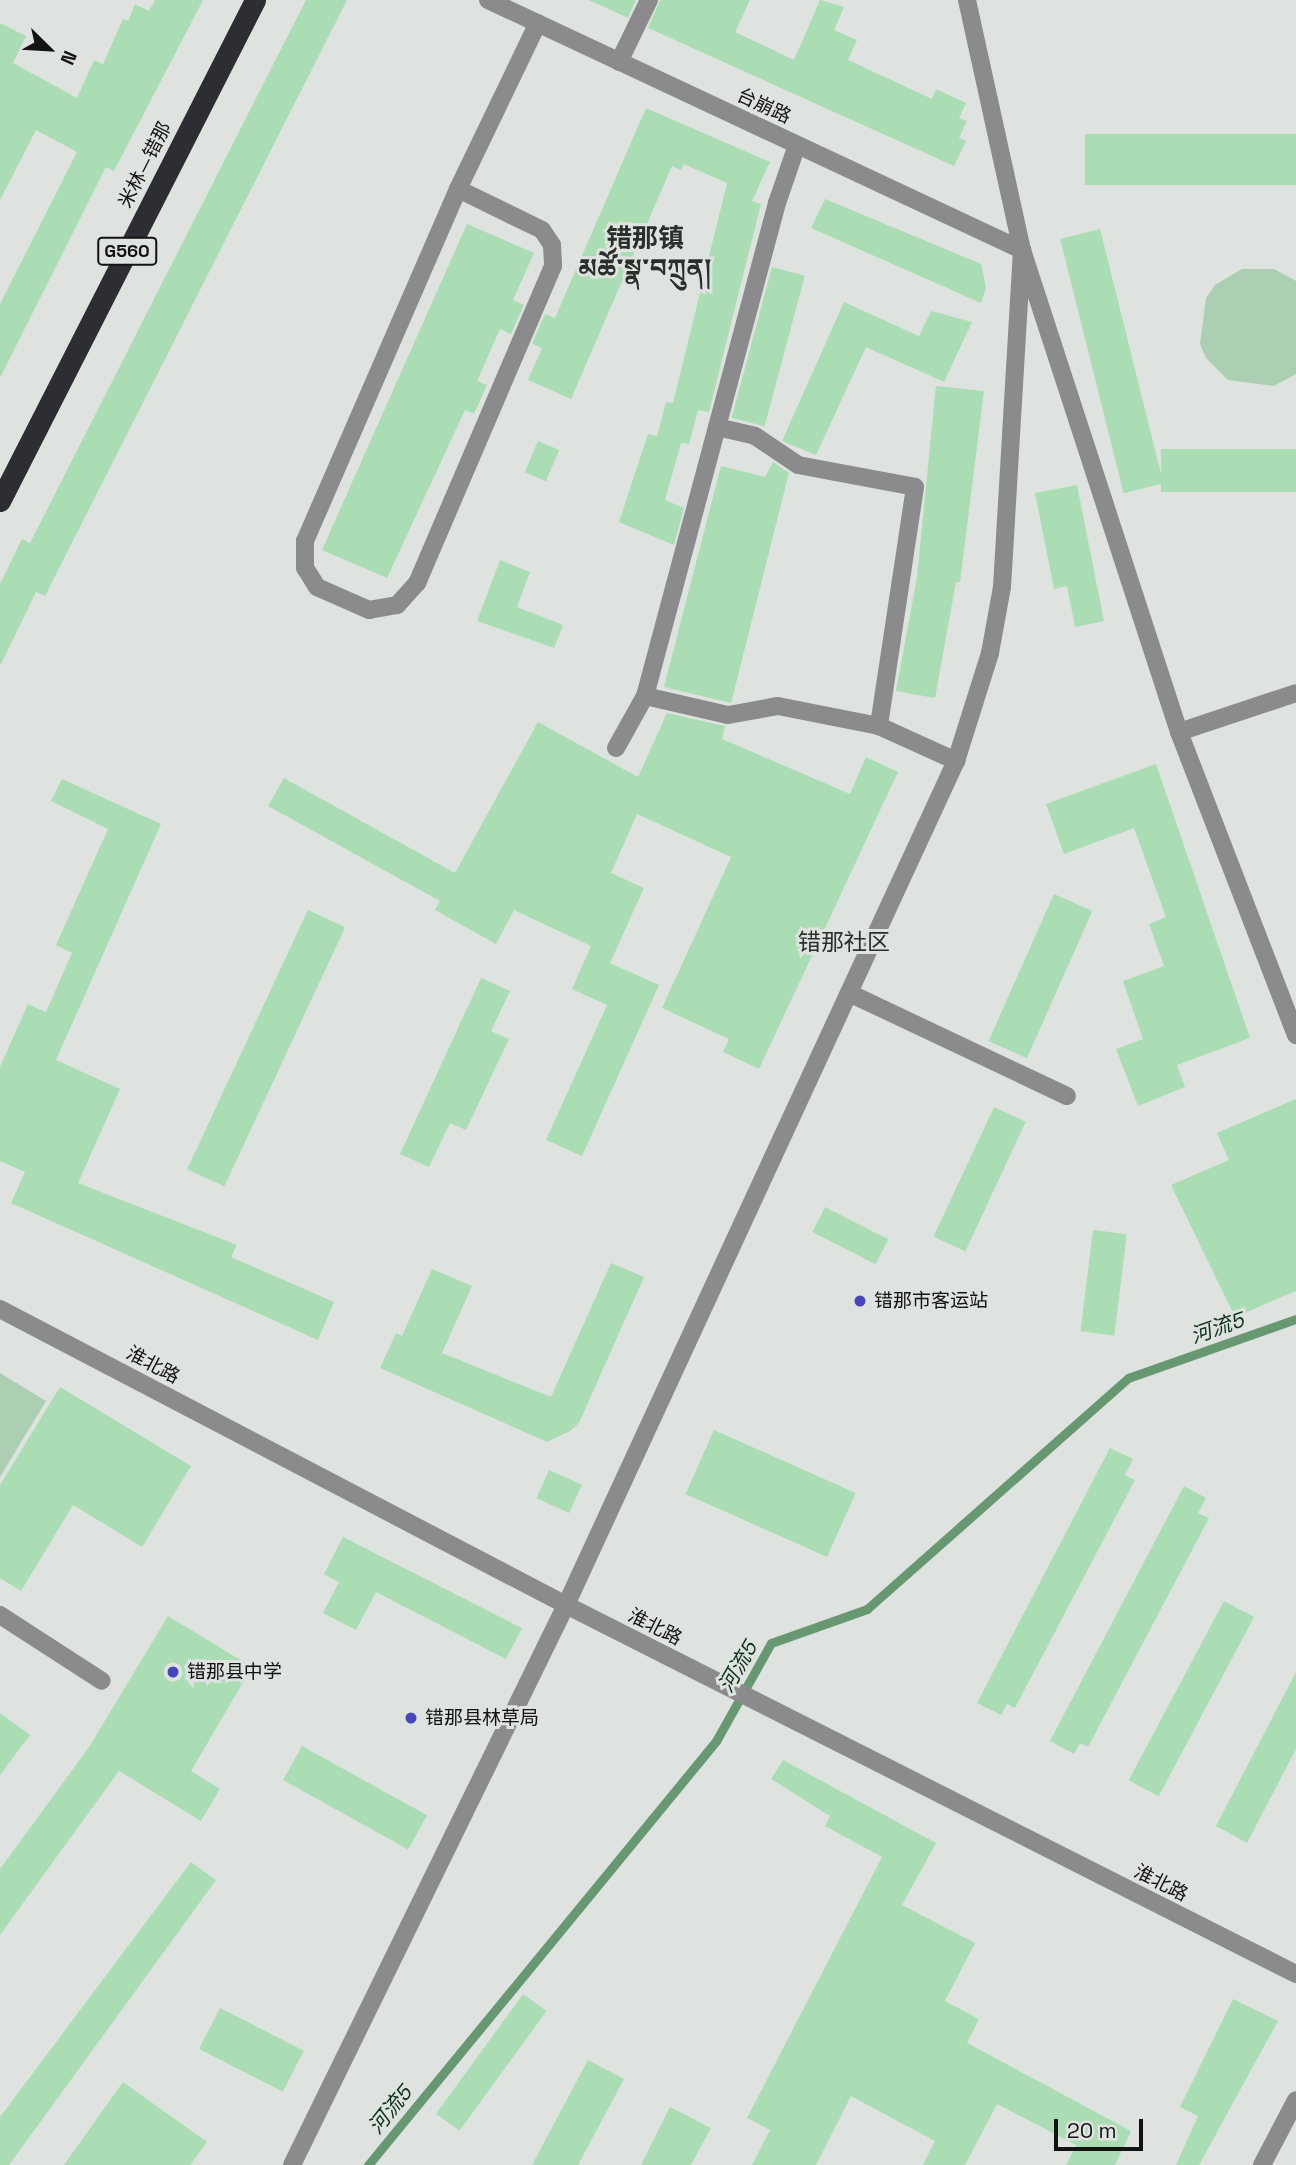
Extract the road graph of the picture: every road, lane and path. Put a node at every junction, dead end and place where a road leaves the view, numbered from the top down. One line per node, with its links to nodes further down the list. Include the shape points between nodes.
1 (255, 0): 11 (highway, 米林—错那 / G560)
2 (488, 0): 5 (street, 台崩路)
3 (649, 0): 6 (street)
4 (967, 0): 9 (street)
5 (538, 23): 6 (street, 台崩路); 8 (street)
6 (619, 62): 7 (street, 台崩路)
7 (797, 145): 9 (street, 台崩路); 10 (street)
8 (457, 189): 8 (street, via 305,541 304,568 317,587 369,610 397,605 417,583 553,266 552,245 542,230)
9 (1022, 250): 15 (street); 17 (street, via 1002,587 990,653)
10 (717, 427): 13 (street); 14 (street, via 755,436 798,465 915,486)
11 (0, 501)
12 (1296, 693): 15 (street)
13 (645, 696): 14 (street, via 728,715 778,706); 16 (street)
14 (879, 726): 17 (street)
15 (1179, 732): 19 (street)
16 (616, 748)
17 (956, 761): 18 (street)
18 (849, 993): 20 (street); 22 (street)
19 (1296, 1035)
20 (1067, 1096)
21 (0, 1309): 22 (street, 淮北路)
22 (566, 1605): 25 (street, 淮北路); 27 (street)
23 (0, 1615): 24 (street)
24 (102, 1681)
25 (1296, 1974)
26 (1296, 2100): 28 (street)
27 (292, 2165)
28 (1262, 2165)

